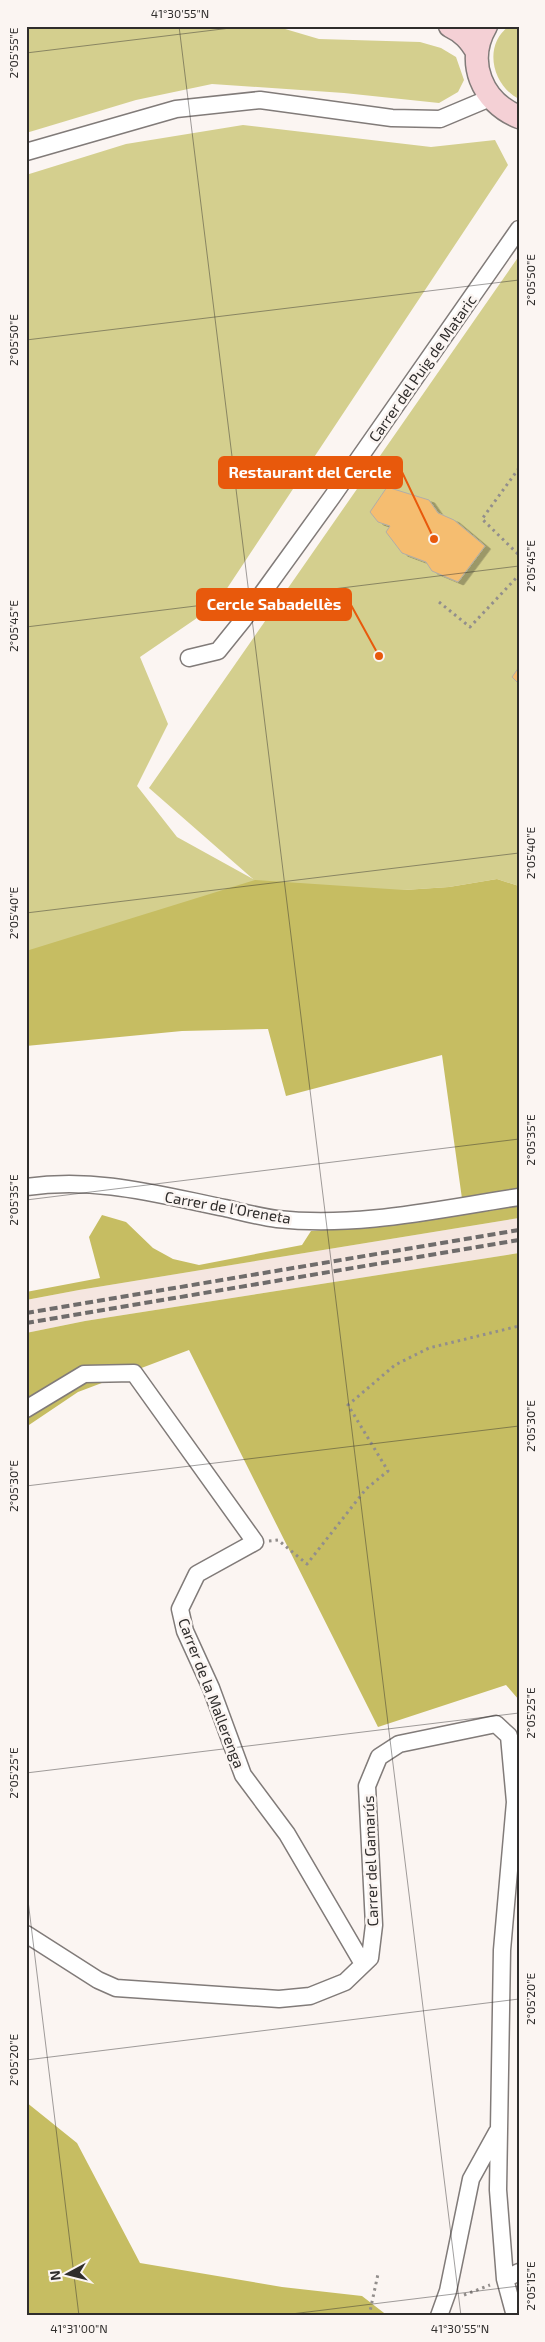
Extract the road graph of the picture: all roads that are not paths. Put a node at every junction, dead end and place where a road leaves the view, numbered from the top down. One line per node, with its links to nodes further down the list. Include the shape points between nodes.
1 (450, 26): 3 (street, via 470,40)
2 (486, 26): 3 (street)
3 (477, 52): 4 (street, via 480,81)
4 (490, 98): 5 (street, via 506,112); 6 (street, via 440,119 392,118 260,100 176,109)
5 (519, 117)
6 (26, 152)
7 (519, 229): 8 (street, Carrer del Puig de Mataric, via 243,620 218,651)
8 (190, 658)
9 (26, 1187): 10 (street, Carrer de l'Oreneta, via 100,1184 276,1219 324,1222 389,1217)
10 (519, 1198)
11 (26, 1410): 13 (street, Carrer de la Mallerenga, via 84,1374 134,1373 256,1542 196,1574 180,1609 185,1631 211,1688 243,1775 287,1834)
12 (26, 1934): 13 (street, Carrer del Gamarús, via 116,1988 279,1999 310,1996 345,1982)
13 (363, 1964): 14 (street, Carrer del Gamarús, via 370,1958 374,1925 367,1786 379,1757 398,1744 496,1724 509,1736 515,1802 502,1950)
14 (499, 2129): 15 (street, Carrer del Gamarús, via 498,2190); 16 (street, via 471,2179 448,2291)
15 (512, 2275): 17 (street, Carrer del Gamarús)
16 (441, 2310)
17 (515, 2316)

